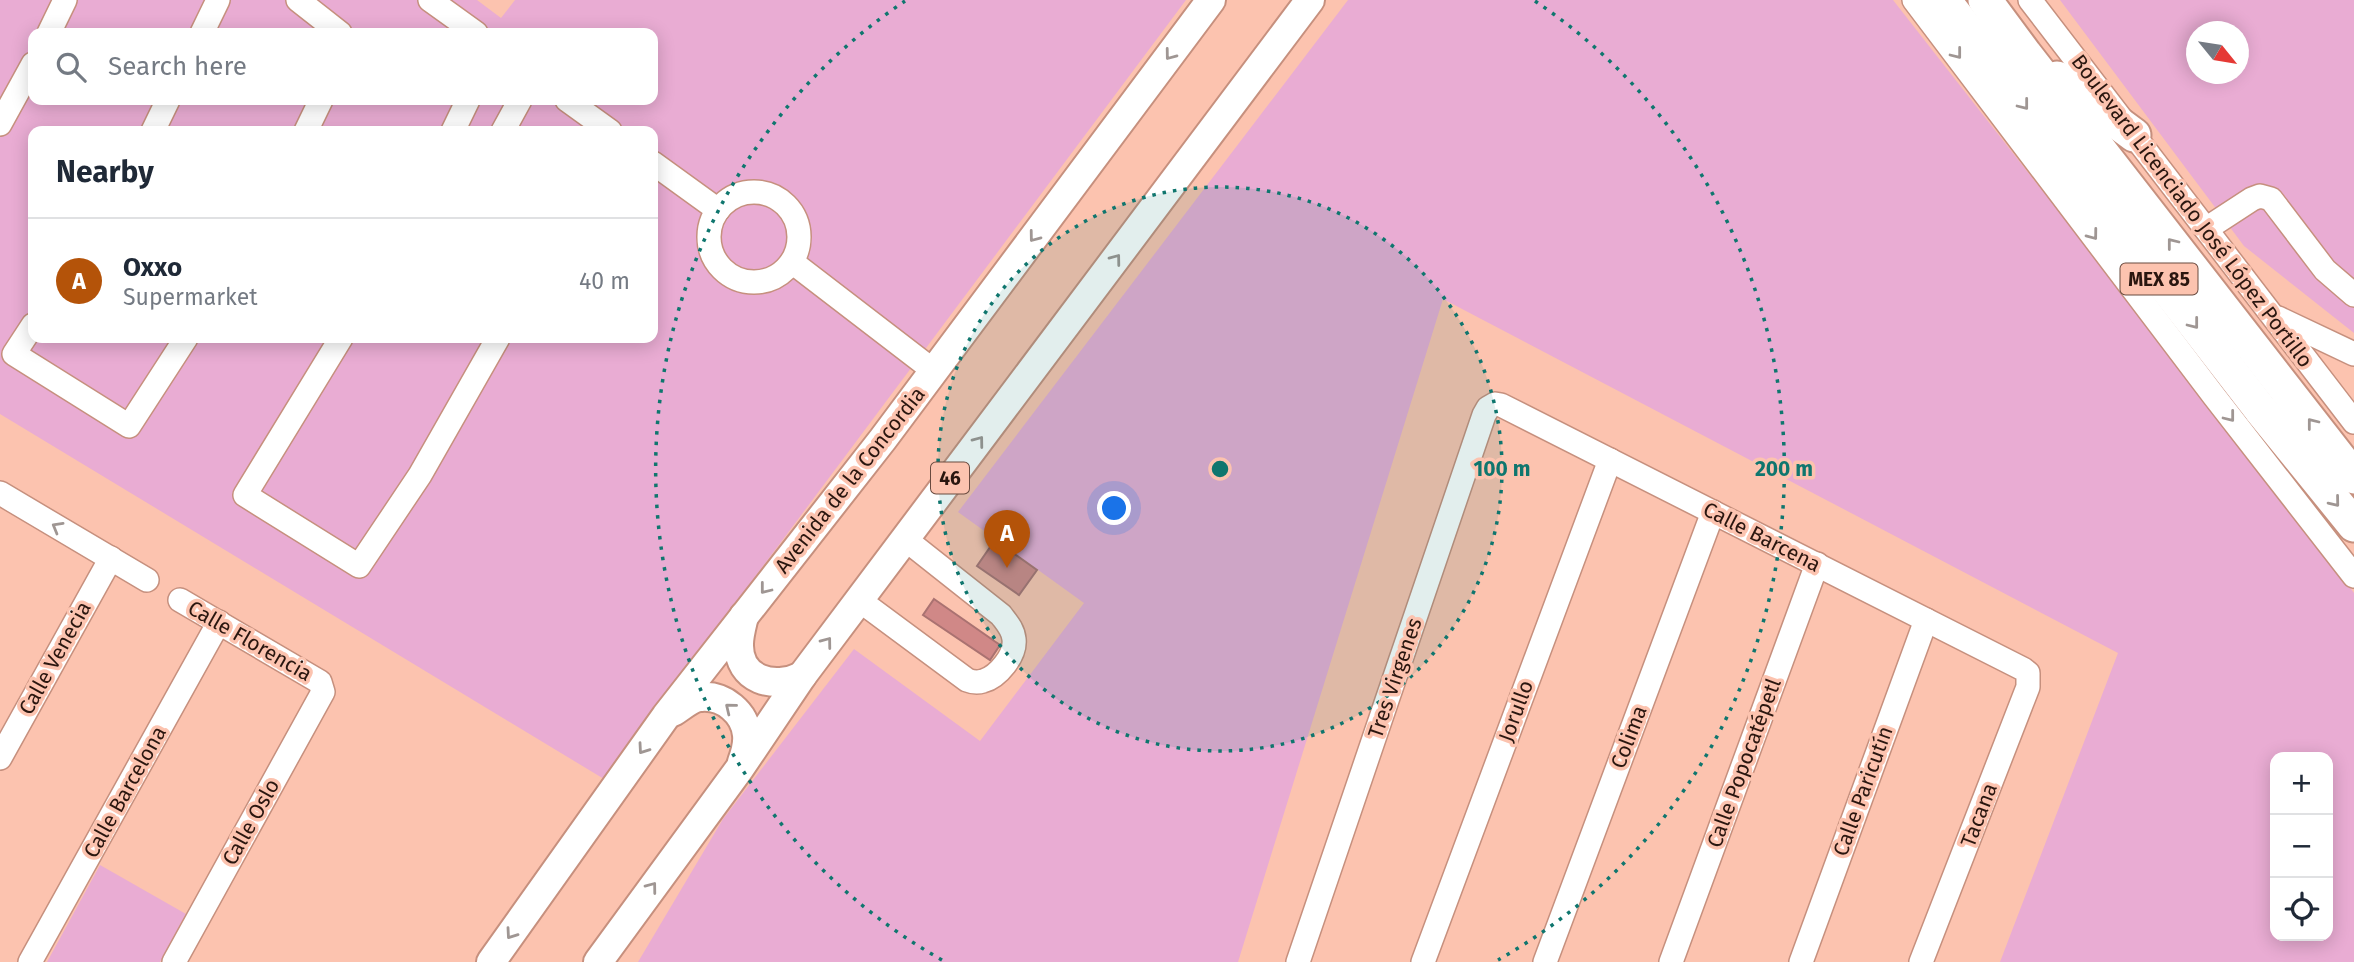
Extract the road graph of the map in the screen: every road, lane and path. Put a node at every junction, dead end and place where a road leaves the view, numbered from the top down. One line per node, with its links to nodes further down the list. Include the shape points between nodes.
1 (65, 0): 11 (street)
2 (218, 0): 12 (street)
3 (298, 0): 13 (street)
4 (430, 0): 14 (street)
5 (1211, 0): 40 (main road, Avenida de la Concordia, one-way to 40)
6 (1310, 0): 48 (main road, 46, one-way to 6)
7 (1914, 0): 51 (street, one-way to 51)
8 (1944, 0): 47 (highway, MEX 85, one-way to 47)
9 (2030, 0): 28 (street, Boulevard Licenciado José López Portillo)
10 (1989, 5): 15 (highway, Boulevard Licenciado José López Portillo / MEX 85)
11 (51, 28)
12 (204, 28)
13 (334, 28)
14 (469, 28)
15 (2025, 54): 28 (highway); 44 (highway, Boulevard Licenciado José López Portillo / MEX 85, one-way to 15)
16 (28, 73): 22 (street)
17 (166, 105): 23 (street)
18 (319, 105): 24 (street)
19 (466, 105): 25 (street)
20 (517, 105): 26 (street)
21 (574, 105): 27 (street)
22 (0, 124)
23 (155, 126)
24 (308, 126)
25 (455, 126)
26 (506, 126)
27 (603, 126)
28 (2134, 135): 31 (street, Boulevard Licenciado José López Portillo)
29 (658, 167): 30 (street)
30 (718, 210): 32 (street, via 743,193 766,194 786,204 799,232); 32 (street, via 711,223 710,244 728,274 755,282 782,272)
31 (2206, 229): 33 (street, via 2252,199 2271,199 2325,270); 34 (street, Boulevard Licenciado José López Portillo)
32 (792, 262): 40 (street)
33 (2354, 295)
34 (2271, 315): 39 (street); 42 (street, Boulevard Licenciado José López Portillo)
35 (28, 333): 36 (street, via 14,354 130,426)
36 (183, 343)
37 (338, 343): 38 (street, via 245,495 359,566 420,475)
38 (495, 343)
39 (2354, 354)
40 (934, 371): 55 (main road, Avenida de la Concordia, one-way to 55)
41 (1501, 405): 43 (street, Calle Barcena); 70 (street, Tres Virgenes, via 1488,408 1484,415)
42 (2354, 422)
43 (1610, 460): 46 (street, Calle Barcena); 71 (street, Jorullo)
44 (2354, 477)
45 (1, 496): 49 (street, one-way to 45)
46 (1713, 512): 50 (street, Calle Barcena); 72 (street, Colima)
47 (2354, 525)
48 (905, 539): 54 (main road, 46); 54 (street, via 1010,627 1014,646 1001,669 983,681 967,680)
49 (111, 558): 52 (street); 62 (street, Calle Venecia)
50 (1816, 564): 56 (street, Calle Barcena); 73 (street, Calle Popocatépetl)
51 (2354, 576)
52 (147, 580)
53 (180, 600): 57 (street, Calle Florencia)
54 (859, 600): 59 (main road, 46, one-way to 54)
55 (744, 617): 59 (main road, via 739,646 750,672 775,684); 61 (main road, Avenida de la Concordia)
56 (1926, 620): 58 (street, Calle Barcena); 74 (street, Calle Paricutín)
57 (219, 622): 60 (street, Calle Florencia); 65 (street, Calle Barcelona)
58 (2023, 668): 75 (street, Tacana, via 2028,673 2028,687)
59 (802, 676): 63 (main road, 46)
60 (320, 682): 66 (street, Calle Oslo, via 323,692)
61 (666, 716): 63 (main road, one-way to 61, via 747,735 742,718 731,705 716,697 699,696); 67 (main road, Avenida de la Concordia, one-way to 67)
62 (0, 758)
63 (740, 768): 64 (main road, 46, one-way to 63)
64 (624, 926): 68 (main road, 46); 69 (street)
65 (30, 962)
66 (174, 962)
67 (491, 962)
68 (598, 962)
69 (609, 962)
70 (1297, 962)
71 (1423, 962)
72 (1545, 962)
73 (1671, 962)
74 (1801, 962)
75 (1921, 962)

